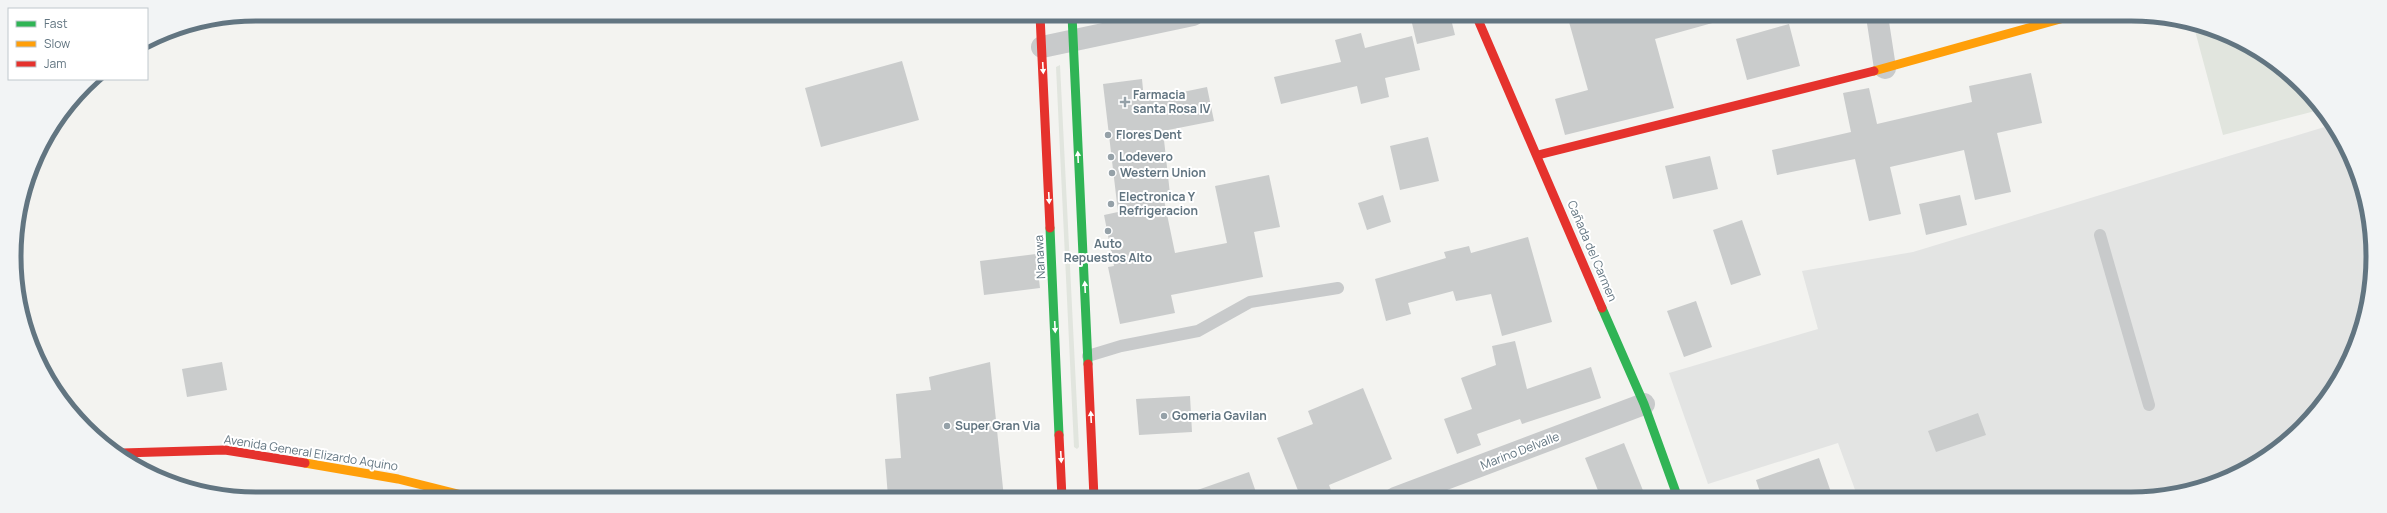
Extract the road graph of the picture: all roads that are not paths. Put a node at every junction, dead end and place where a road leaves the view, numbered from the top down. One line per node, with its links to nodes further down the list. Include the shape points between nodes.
1 (1040, 21): 9 (main road, Nanawa)
2 (1072, 21): 8 (main road)
3 (1137, 21): 7 (street)
4 (1479, 21): 11 (main road, Cañada del Carmen)
5 (1878, 21): 10 (street)
6 (2053, 21): 10 (main road)
7 (1117, 23): 8 (street)
8 (1073, 40): 9 (street); 14 (main road, one-way to 8, via 1078,236)
9 (1042, 47): 21 (main road, Nanawa, one-way to 21, via 1055,235 1065,473)
10 (1885, 68): 11 (main road)
11 (1538, 155): 15 (main road, Cañada del Carmen)
12 (2100, 235): 16 (lane)
13 (1338, 288): 14 (lane, via 1250,302 1198,331 1121,346)
14 (1088, 356): 19 (main road, one-way to 14)
15 (1644, 404): 23 (street, Marino Delvalle); 24 (main road, Cañada del Carmen)
16 (2149, 405)
17 (127, 453): 20 (main road, Avenida General Elizardo Aquino, via 226,450 398,479)
18 (1081, 475): 19 (main road)
19 (1093, 476): 22 (main road)
20 (450, 492)
21 (1063, 492)
22 (1094, 492)
23 (1411, 492)
24 (1676, 492)

